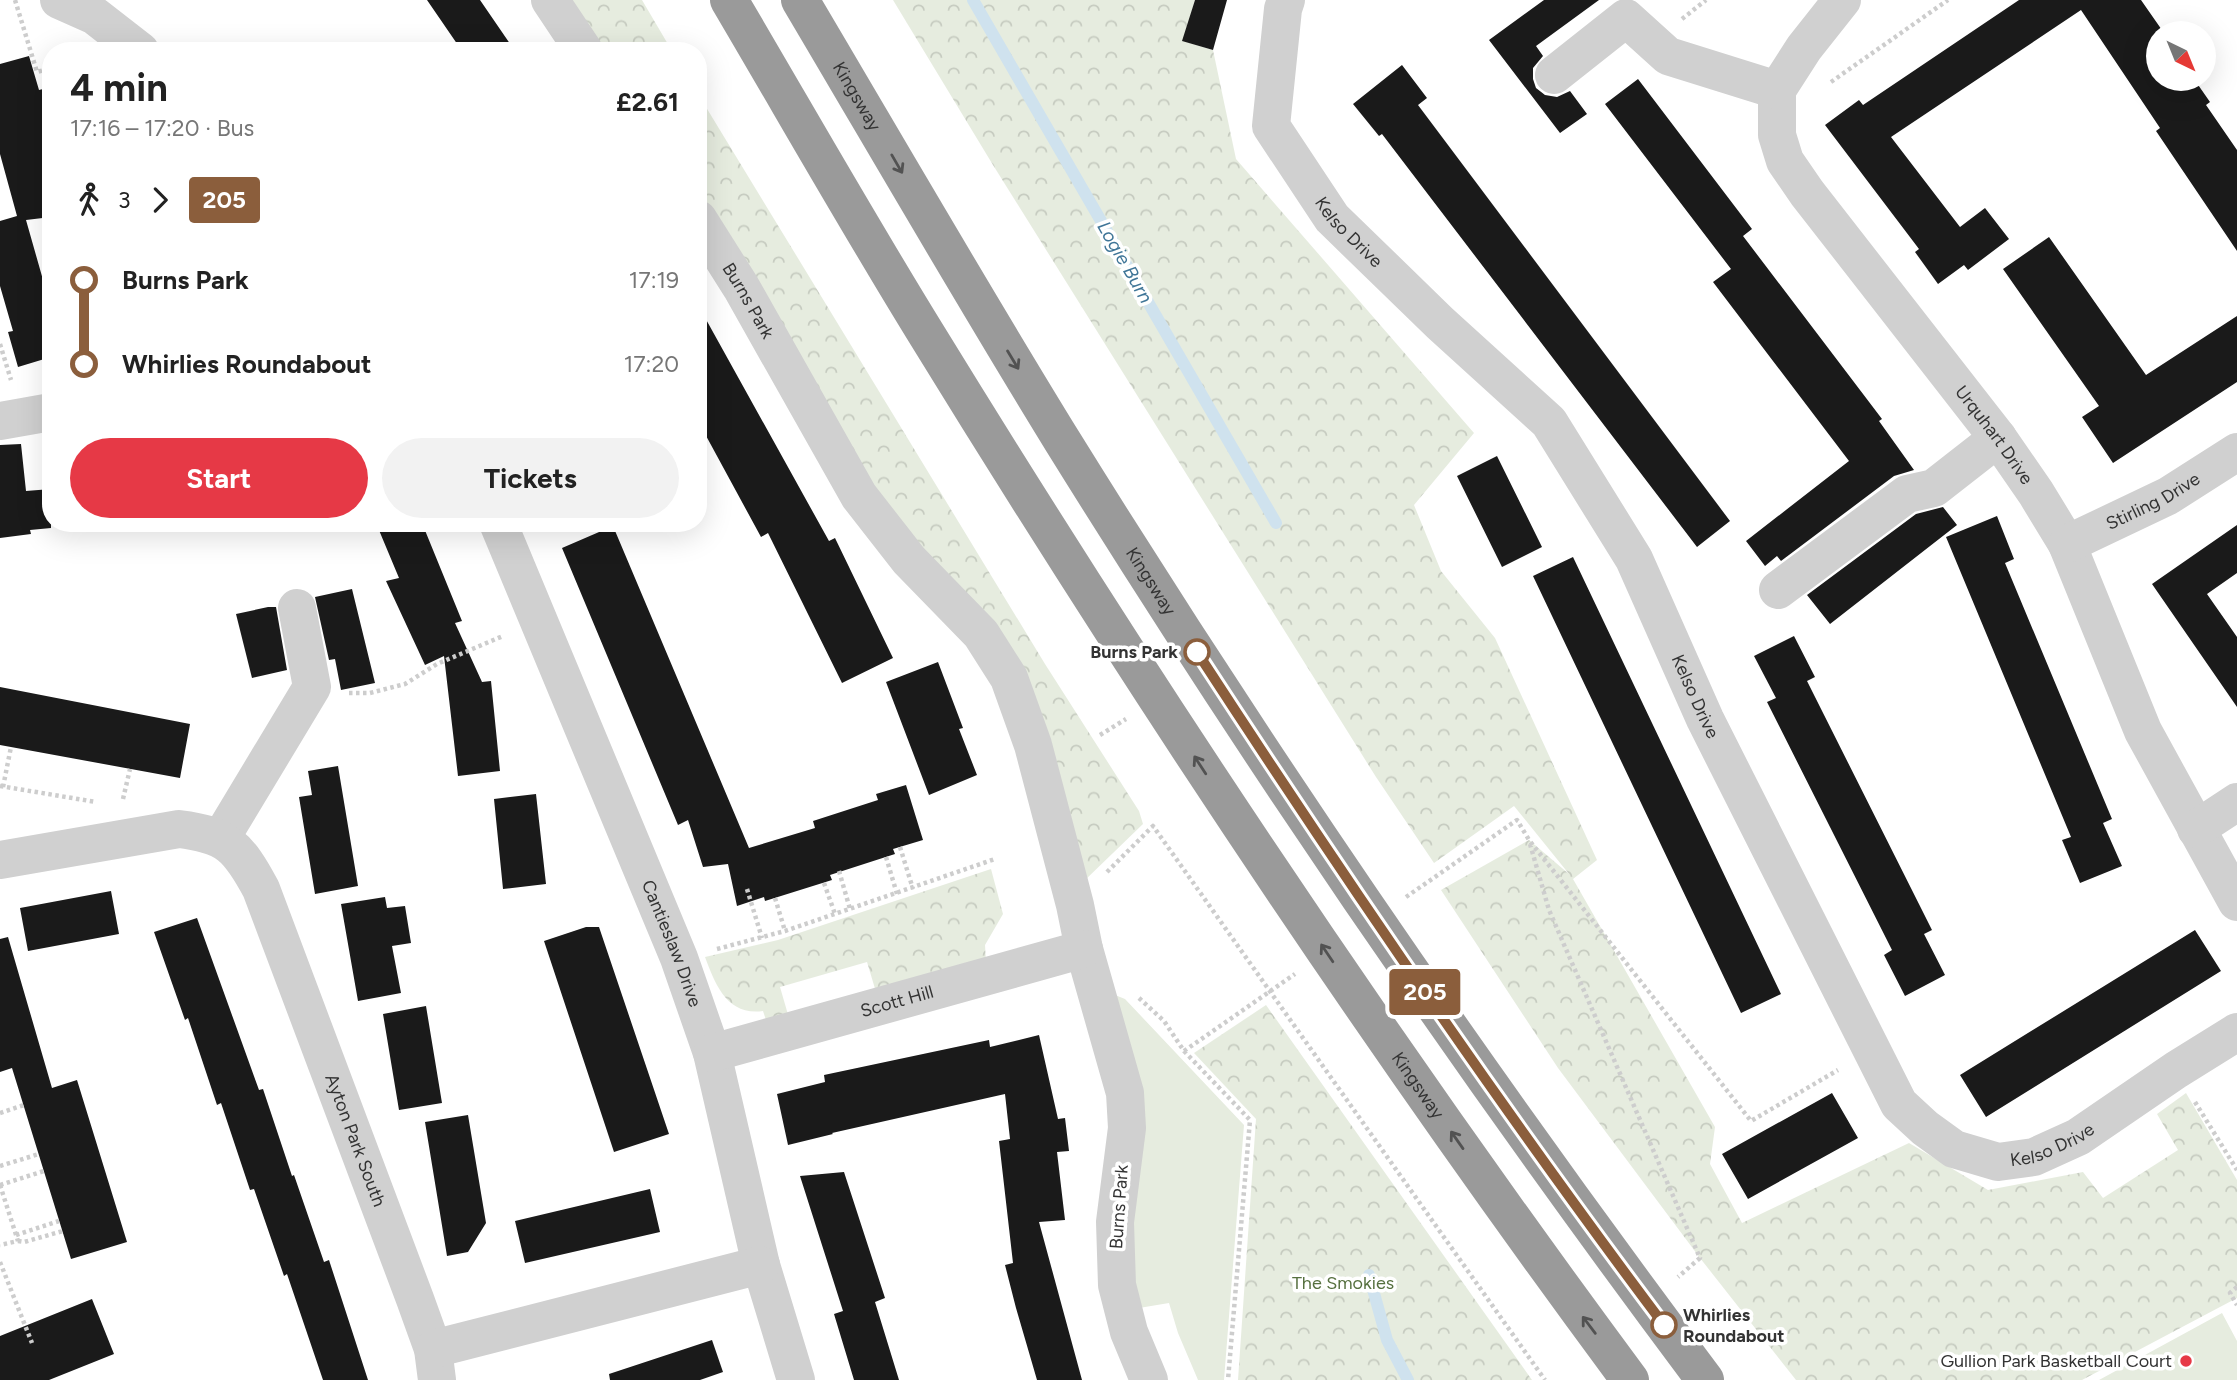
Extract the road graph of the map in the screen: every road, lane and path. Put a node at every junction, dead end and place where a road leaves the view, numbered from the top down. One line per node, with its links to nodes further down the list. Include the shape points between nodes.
1 (15, 0): 11 (path, via 37,72)
2 (60, 0): 9 (street, via 95,16)
3 (550, 0): 10 (street)
4 (729, 0): 80 (highway, Kingsway, one-way to 4, via 1522,1234 1212,783 925,332)
5 (800, 0): 72 (highway, Kingsway, one-way to 72, via 1057,432 1273,768 1527,1139)
6 (1286, 0): 55 (street, Kelso Drive, via 1271,126 1332,218 1549,422 1634,559 1705,719)
7 (1842, 0): 14 (street)
8 (1948, 0): 13 (path)
9 (128, 42)
10 (578, 42)
11 (42, 71)
12 (1554, 75): 14 (street, via 1626,18 1668,56)
13 (1830, 83)
14 (1777, 90): 18 (street, Urquhart Drive, via 1777,135 1785,161)
15 (707, 233): 46 (street, Burns Park, via 859,496 909,560 981,634 1009,678 1033,745)
16 (42, 414): 17 (street)
17 (0, 421)
18 (1998, 438): 21 (street, Urquhart Drive); 22 (street, via 1934,488 1907,494)
19 (2237, 452): 21 (street, Stirling Drive, via 2168,496)
20 (502, 532): 56 (street, Cantieslaw Drive, via 679,958)
21 (2067, 544): 32 (street, Urquhart Drive, via 2143,731)
22 (1778, 590)
23 (297, 608): 25 (street)
24 (513, 632): 25 (path, via 387,690 338,694 320,701)
25 (312, 687): 33 (street)
26 (11, 747): 28 (path)
27 (130, 769): 31 (path)
28 (1, 786): 31 (path)
29 (2237, 802): 32 (street)
30 (1517, 820): 34 (path)
31 (126, 822): 33 (street); 37 (street)
32 (2196, 829): 45 (street, Urquhart Drive)
33 (221, 838): 75 (street, Ayton Park South, via 248,865 261,889 395,1241)
34 (1529, 840): 55 (path, via 1751,1121); 72 (path, via 1549,910 1700,1258)
35 (900, 847): 42 (path)
36 (886, 857): 43 (path)
37 (0, 859)
38 (995, 859): 42 (path)
39 (839, 871): 47 (path)
40 (824, 883): 48 (path)
41 (747, 889): 50 (path)
42 (913, 889): 43 (path)
43 (897, 894): 47 (path)
44 (775, 898): 49 (path)
45 (2237, 902)
46 (1075, 905): 51 (street, Burns Park); 79 (path, via 1153,827)
47 (850, 909): 48 (path)
48 (835, 914): 49 (path)
49 (785, 931): 50 (path)
50 (762, 938): 52 (path)
51 (1084, 949): 56 (street, Scott Hill); 77 (street, Burns Park, via 1125,1093 1127,1128 1115,1222 1117,1285 1129,1332)
52 (711, 950)
53 (2237, 1032): 57 (street, Kelso Drive)
54 (1184, 1051): 78 (path, via 1250,1120)
55 (1872, 1051): 57 (street, Kelso Drive, via 1899,1104 1925,1128 1954,1149 1998,1162 2034,1157 2078,1137)
56 (712, 1053): 70 (street, Cantieslaw Drive)
57 (2176, 1070): 62 (path)
58 (24, 1105): 59 (path)
59 (0, 1113)
60 (39, 1154): 61 (path)
61 (0, 1166)
62 (2237, 1170)
63 (44, 1171): 64 (path)
64 (0, 1185): 67 (path)
65 (60, 1221): 67 (path)
66 (63, 1231): 67 (path, via 24,1242)
67 (17, 1238): 68 (path)
68 (0, 1245)
69 (0, 1262): 74 (path)
70 (761, 1265): 75 (street, Ayton Park South); 76 (street, Cantieslaw Drive)
71 (2237, 1287): 73 (path, via 2230,1293)
72 (1648, 1304): 81 (highway, Kingsway)
73 (2237, 1305)
74 (32, 1343)
75 (435, 1364)
76 (796, 1380)
77 (1149, 1380)
78 (1228, 1380)
79 (1545, 1380)
80 (1630, 1380)
81 (1705, 1380)

